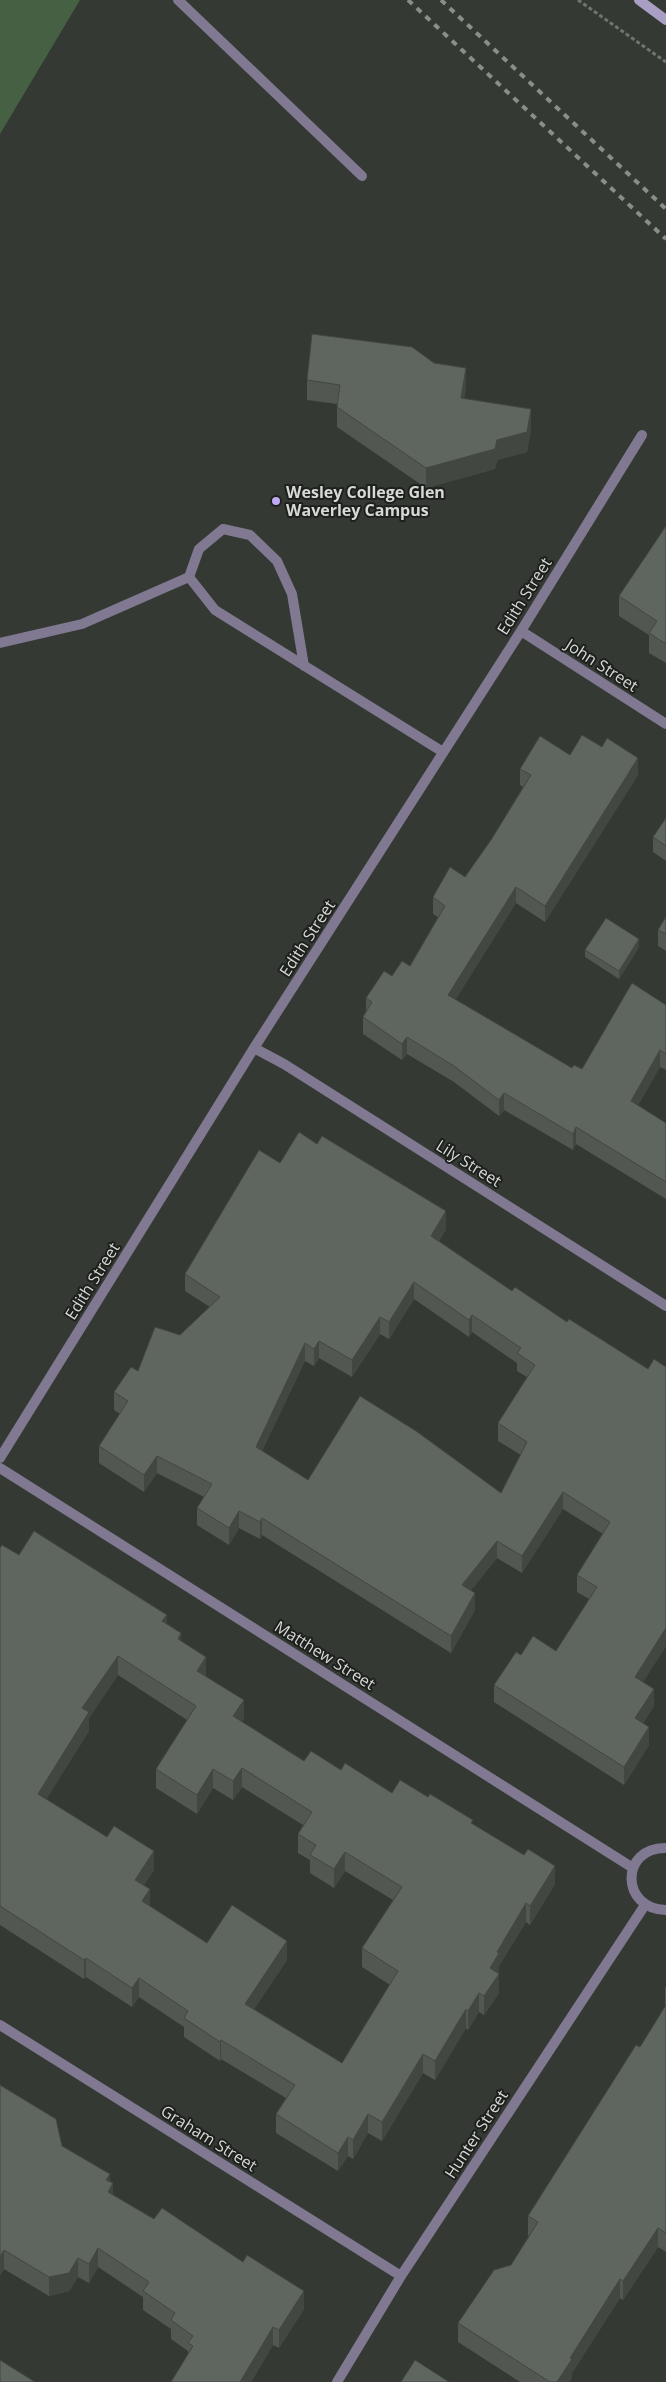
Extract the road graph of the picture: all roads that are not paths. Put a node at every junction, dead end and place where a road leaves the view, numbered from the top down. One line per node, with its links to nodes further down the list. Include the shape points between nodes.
1 (178, 0): 4 (street)
2 (639, 0): 3 (street)
3 (666, 20)
4 (362, 176)
5 (642, 435): 7 (street, Edith Street)
6 (189, 577): 8 (street, via 82,624); 9 (street, via 215,610); 9 (street, via 199,549 223,529 250,534 277,561 292,594)
7 (520, 631): 10 (street, John Street); 11 (street, Edith Street)
8 (0, 643)
9 (304, 666): 11 (street)
10 (666, 724)
11 (443, 752): 12 (street, Edith Street)
12 (254, 1048): 13 (street, Lily Street); 14 (street, Edith Street)
13 (666, 1306)
14 (0, 1458)
15 (0, 1468): 17 (street, Matthew Street)
16 (666, 1848): 17 (street, via 647,1852)
17 (633, 1868): 18 (street, via 632,1887)
18 (645, 1904): 19 (street, via 656,1910); 21 (street, Hunter Street)
19 (666, 1910)
20 (0, 2025): 21 (street, Graham Street)
21 (401, 2276): 22 (street, Hunter Street)
22 (337, 2382)

